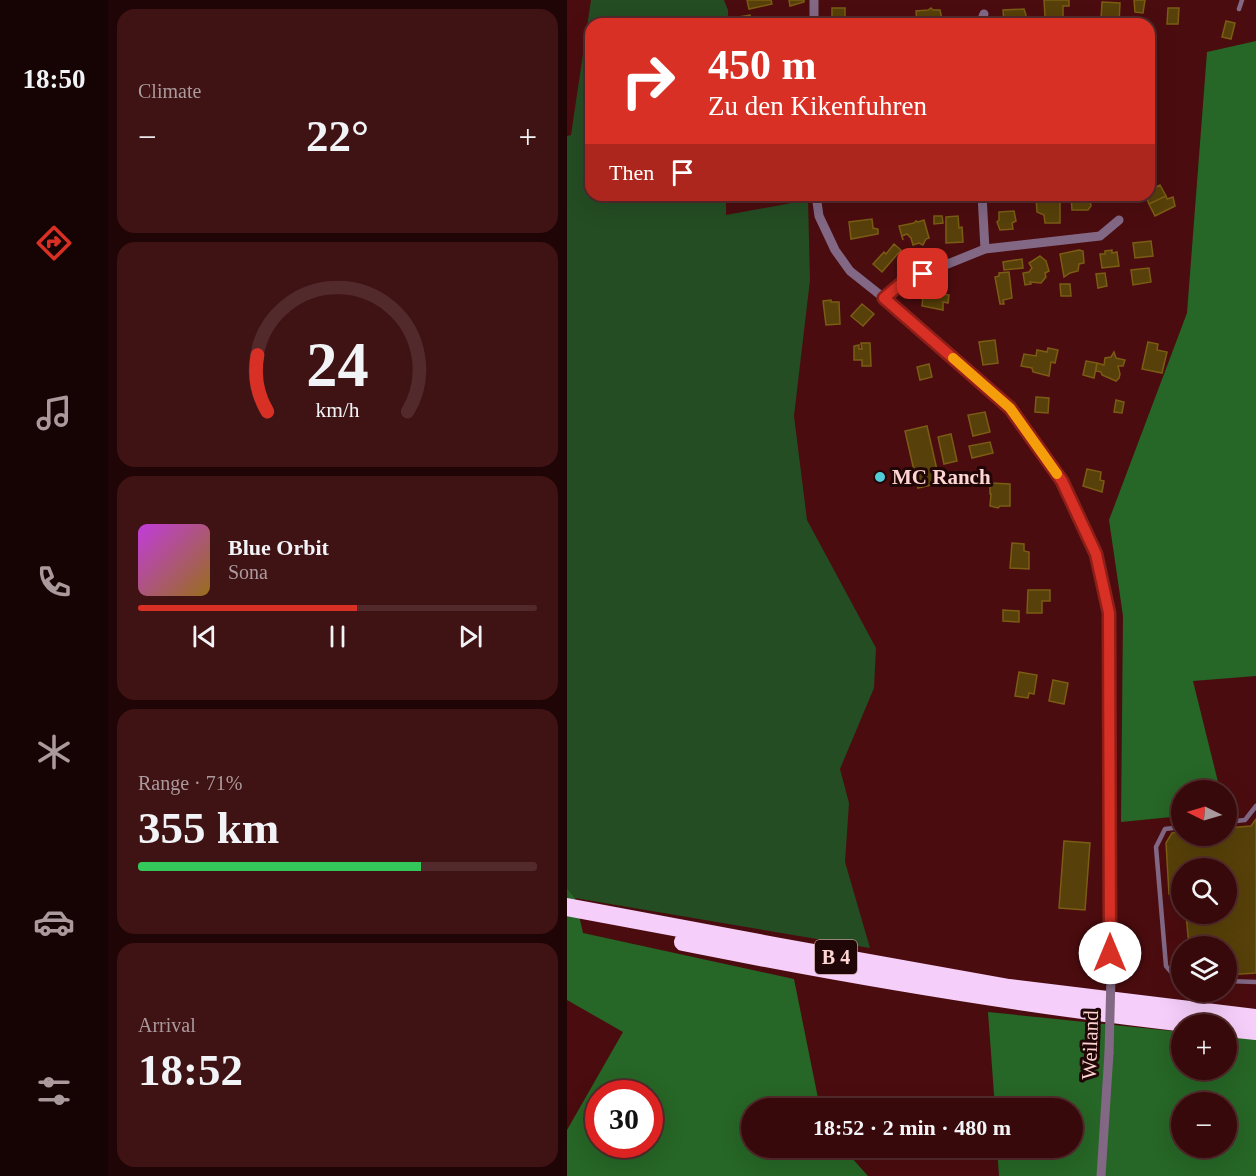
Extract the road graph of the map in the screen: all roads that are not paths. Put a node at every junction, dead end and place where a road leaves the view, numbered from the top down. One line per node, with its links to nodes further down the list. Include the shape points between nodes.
1 (814, 0): 5 (street)
2 (1242, 0): 3 (lane)
3 (1239, 9)
4 (984, 14): 6 (street)
5 (814, 18)
6 (982, 18)
7 (817, 201): 11 (street, Weiland, via 819,216 835,250 850,271)
8 (982, 201): 10 (street)
9 (1119, 220): 10 (street, via 1100,236)
10 (985, 249): 11 (street, via 903,282)
11 (884, 298): 24 (street, Weiland, bridge, via 1010,408 1062,481 1096,554 1109,613 1111,976)
12 (1256, 806): 13 (lane, via 1245,820)
13 (1237, 821)
14 (1171, 828): 17 (lane, via 1165,829 1156,847 1166,966)
15 (567, 907): 20 (highway, B 4, via 1009,988)
16 (567, 919): 21 (highway, B 4, via 773,960 996,998)
17 (1171, 972)
18 (1237, 981): 19 (lane)
19 (1256, 982)
20 (1256, 1018)
21 (1171, 1022)
22 (1237, 1029): 23 (highway)
23 (1256, 1031)
24 (1101, 1176)

